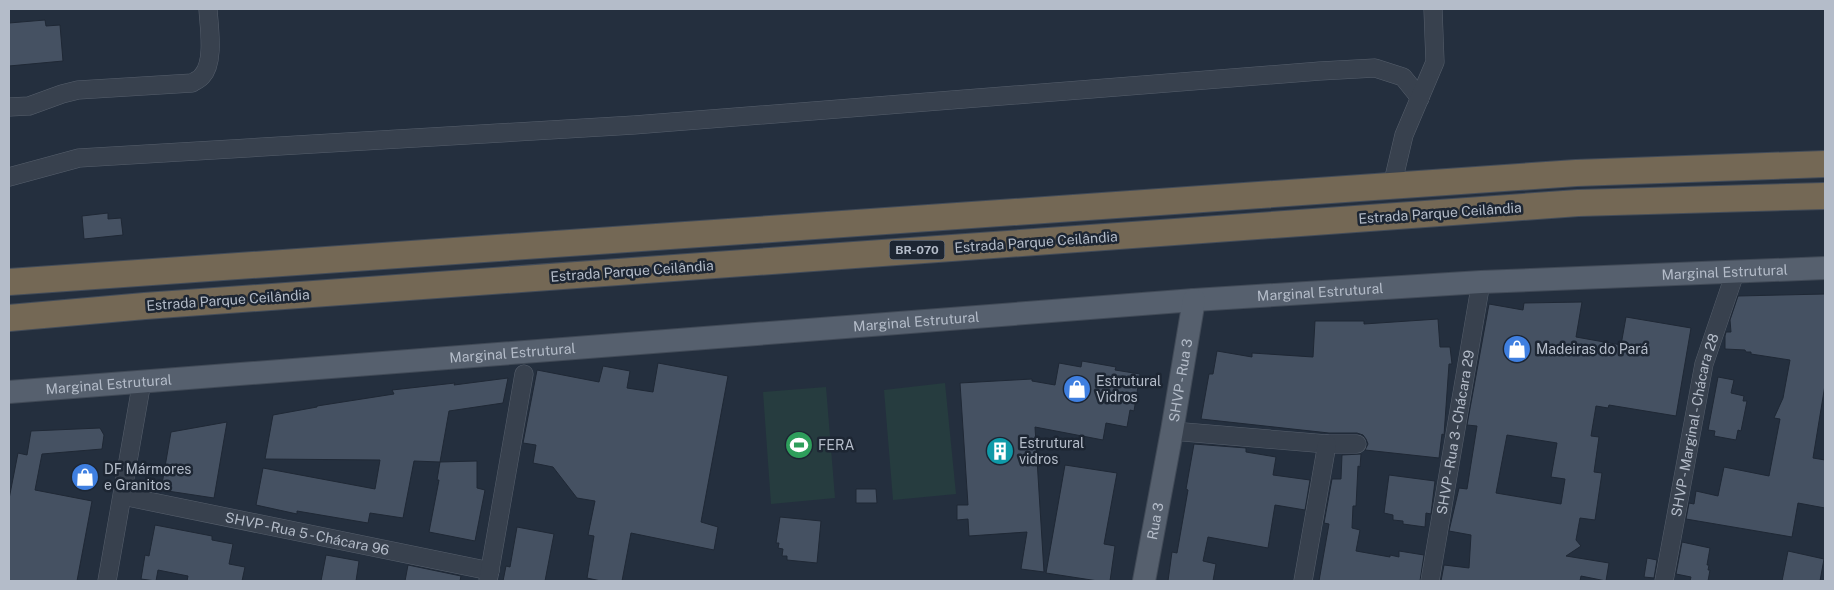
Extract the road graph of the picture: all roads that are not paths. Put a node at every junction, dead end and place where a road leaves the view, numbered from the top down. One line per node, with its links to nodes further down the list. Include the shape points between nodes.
1 (208, 9): 4 (street, via 210,57 202,77 192,83 78,90 28,106)
2 (1433, 9): 3 (street, via 1435,62)
3 (1420, 98): 6 (street, via 1403,77 1376,68 1320,71 634,125 79,158); 7 (street, via 1404,135)
4 (9, 107)
5 (1825, 164): 7 (highway, BR-070, via 1576,173)
6 (9, 177)
7 (1392, 186): 11 (highway, BR-070)
8 (1825, 196): 14 (highway, Estrada Parque Ceilândia / BR-070, via 1578,203)
9 (1825, 268): 10 (main road, Marginal Estrutural)
10 (1735, 273): 12 (main road, Marginal Estrutural); 28 (street, SHVP - Marginal - Chácara 28, via 1704,364)
11 (9, 282)
12 (1481, 282): 13 (main road, Marginal Estrutural); 27 (street, SHVP - Rua 3 - Chácara 29)
13 (1194, 300): 16 (main road, Marginal Estrutural); 18 (main road, SHVP - Rua 3)
14 (9, 318)
15 (524, 374): 23 (street, SHVP - Rua 5 - Chácara 96)
16 (142, 381): 17 (main road, Marginal Estrutural); 22 (street)
17 (9, 392)
18 (1172, 431): 19 (street); 21 (main road, SHVP - Rua 3)
19 (1327, 444): 20 (street); 26 (street)
20 (1357, 444)
21 (1166, 460): 25 (main road, Rua 3)
22 (123, 496): 23 (street, SHVP - Rua 5 - Chácara 96); 24 (street)
23 (489, 576)
24 (107, 581)
25 (1144, 581)
26 (1303, 581)
27 (1430, 581)
28 (1664, 581)

